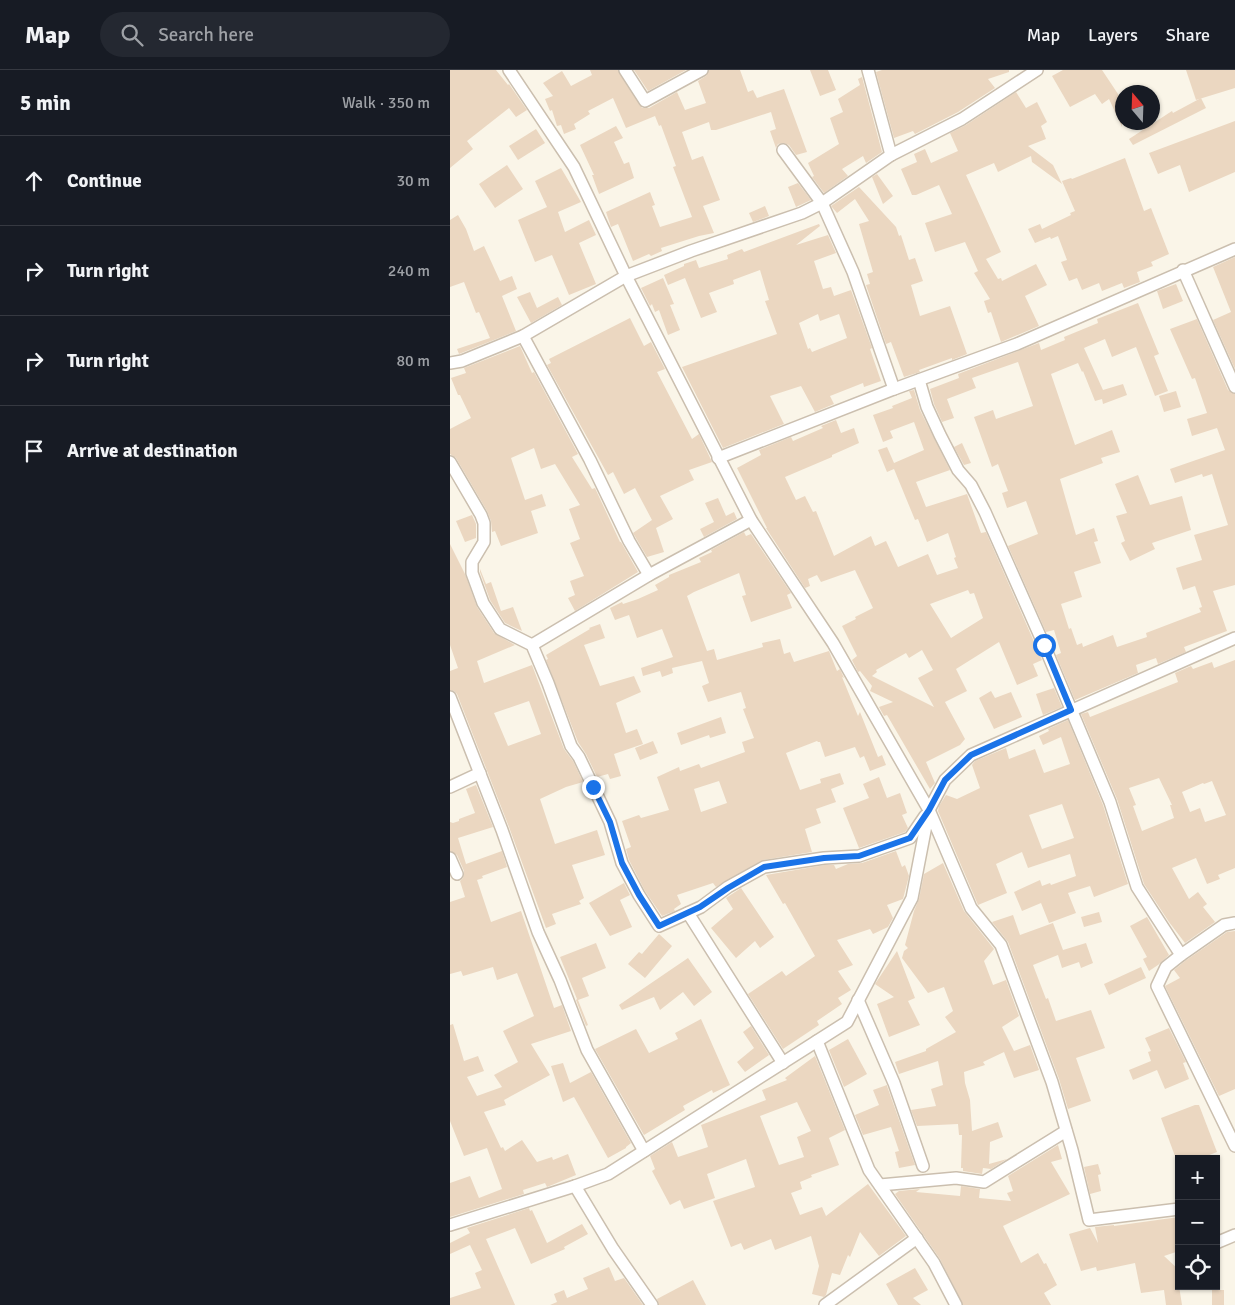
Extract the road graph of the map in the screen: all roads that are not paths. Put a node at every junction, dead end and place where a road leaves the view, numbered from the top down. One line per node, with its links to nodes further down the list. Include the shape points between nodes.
1 (509, 70): 11 (street, via 574,167)
2 (625, 70): 3 (street, via 645,101)
3 (702, 70)
4 (868, 70): 7 (street)
5 (1037, 70): 7 (street, via 962,119)
6 (783, 150): 8 (street)
7 (891, 155): 8 (street)
8 (822, 203): 11 (street); 16 (street, via 853,272)
9 (1235, 249): 10 (street)
10 (1183, 270): 14 (street, via 1017,344); 15 (street)
11 (626, 276): 12 (street); 17 (street)
12 (524, 336): 13 (street); 20 (street)
13 (450, 363)
14 (919, 380): 16 (street); 24 (street, via 940,435 985,512)
15 (1235, 387)
16 (894, 389): 17 (street)
17 (718, 458): 19 (street)
18 (450, 462): 22 (street, via 484,523 484,542 472,562 472,573 483,602 500,629)
19 (751, 520): 20 (street); 27 (street, via 833,643)
20 (649, 575): 22 (street)
21 (1235, 638): 24 (street)
22 (532, 645): 30 (street, via 571,746 579,756 610,822 622,863 639,895 659,926)
23 (450, 697): 25 (street)
24 (1071, 710): 27 (street, via 971,755 945,780); 32 (street, via 1110,802 1136,887)
25 (480, 773): 26 (street); 38 (street, via 538,932 586,1050)
26 (450, 787)
27 (929, 810): 30 (street, via 910,838 859,856 764,867); 33 (street, via 912,898); 36 (street, via 971,908 1001,945 1052,1082)
28 (450, 858): 29 (street)
29 (457, 874)
30 (688, 913): 35 (street)
31 (1235, 923): 32 (street, via 1224,925)
32 (1181, 955): 37 (street, via 1166,967 1158,986)
33 (858, 1000): 34 (street, via 847,1022); 39 (street, via 894,1083)
34 (817, 1041): 35 (street); 40 (street, via 869,1170)
35 (783, 1063): 38 (street)
36 (1066, 1131): 40 (street, via 984,1182 956,1178); 42 (street, via 1089,1220)
37 (1235, 1146)
38 (644, 1151): 41 (street, via 608,1174)
39 (923, 1166)
40 (880, 1185): 45 (street)
41 (575, 1186): 43 (street); 47 (street)
42 (1175, 1209)
43 (450, 1224)
44 (1235, 1234): 46 (street)
45 (917, 1238): 48 (street); 49 (street)
46 (1220, 1240)
47 (652, 1305)
48 (825, 1305)
49 (956, 1305)

